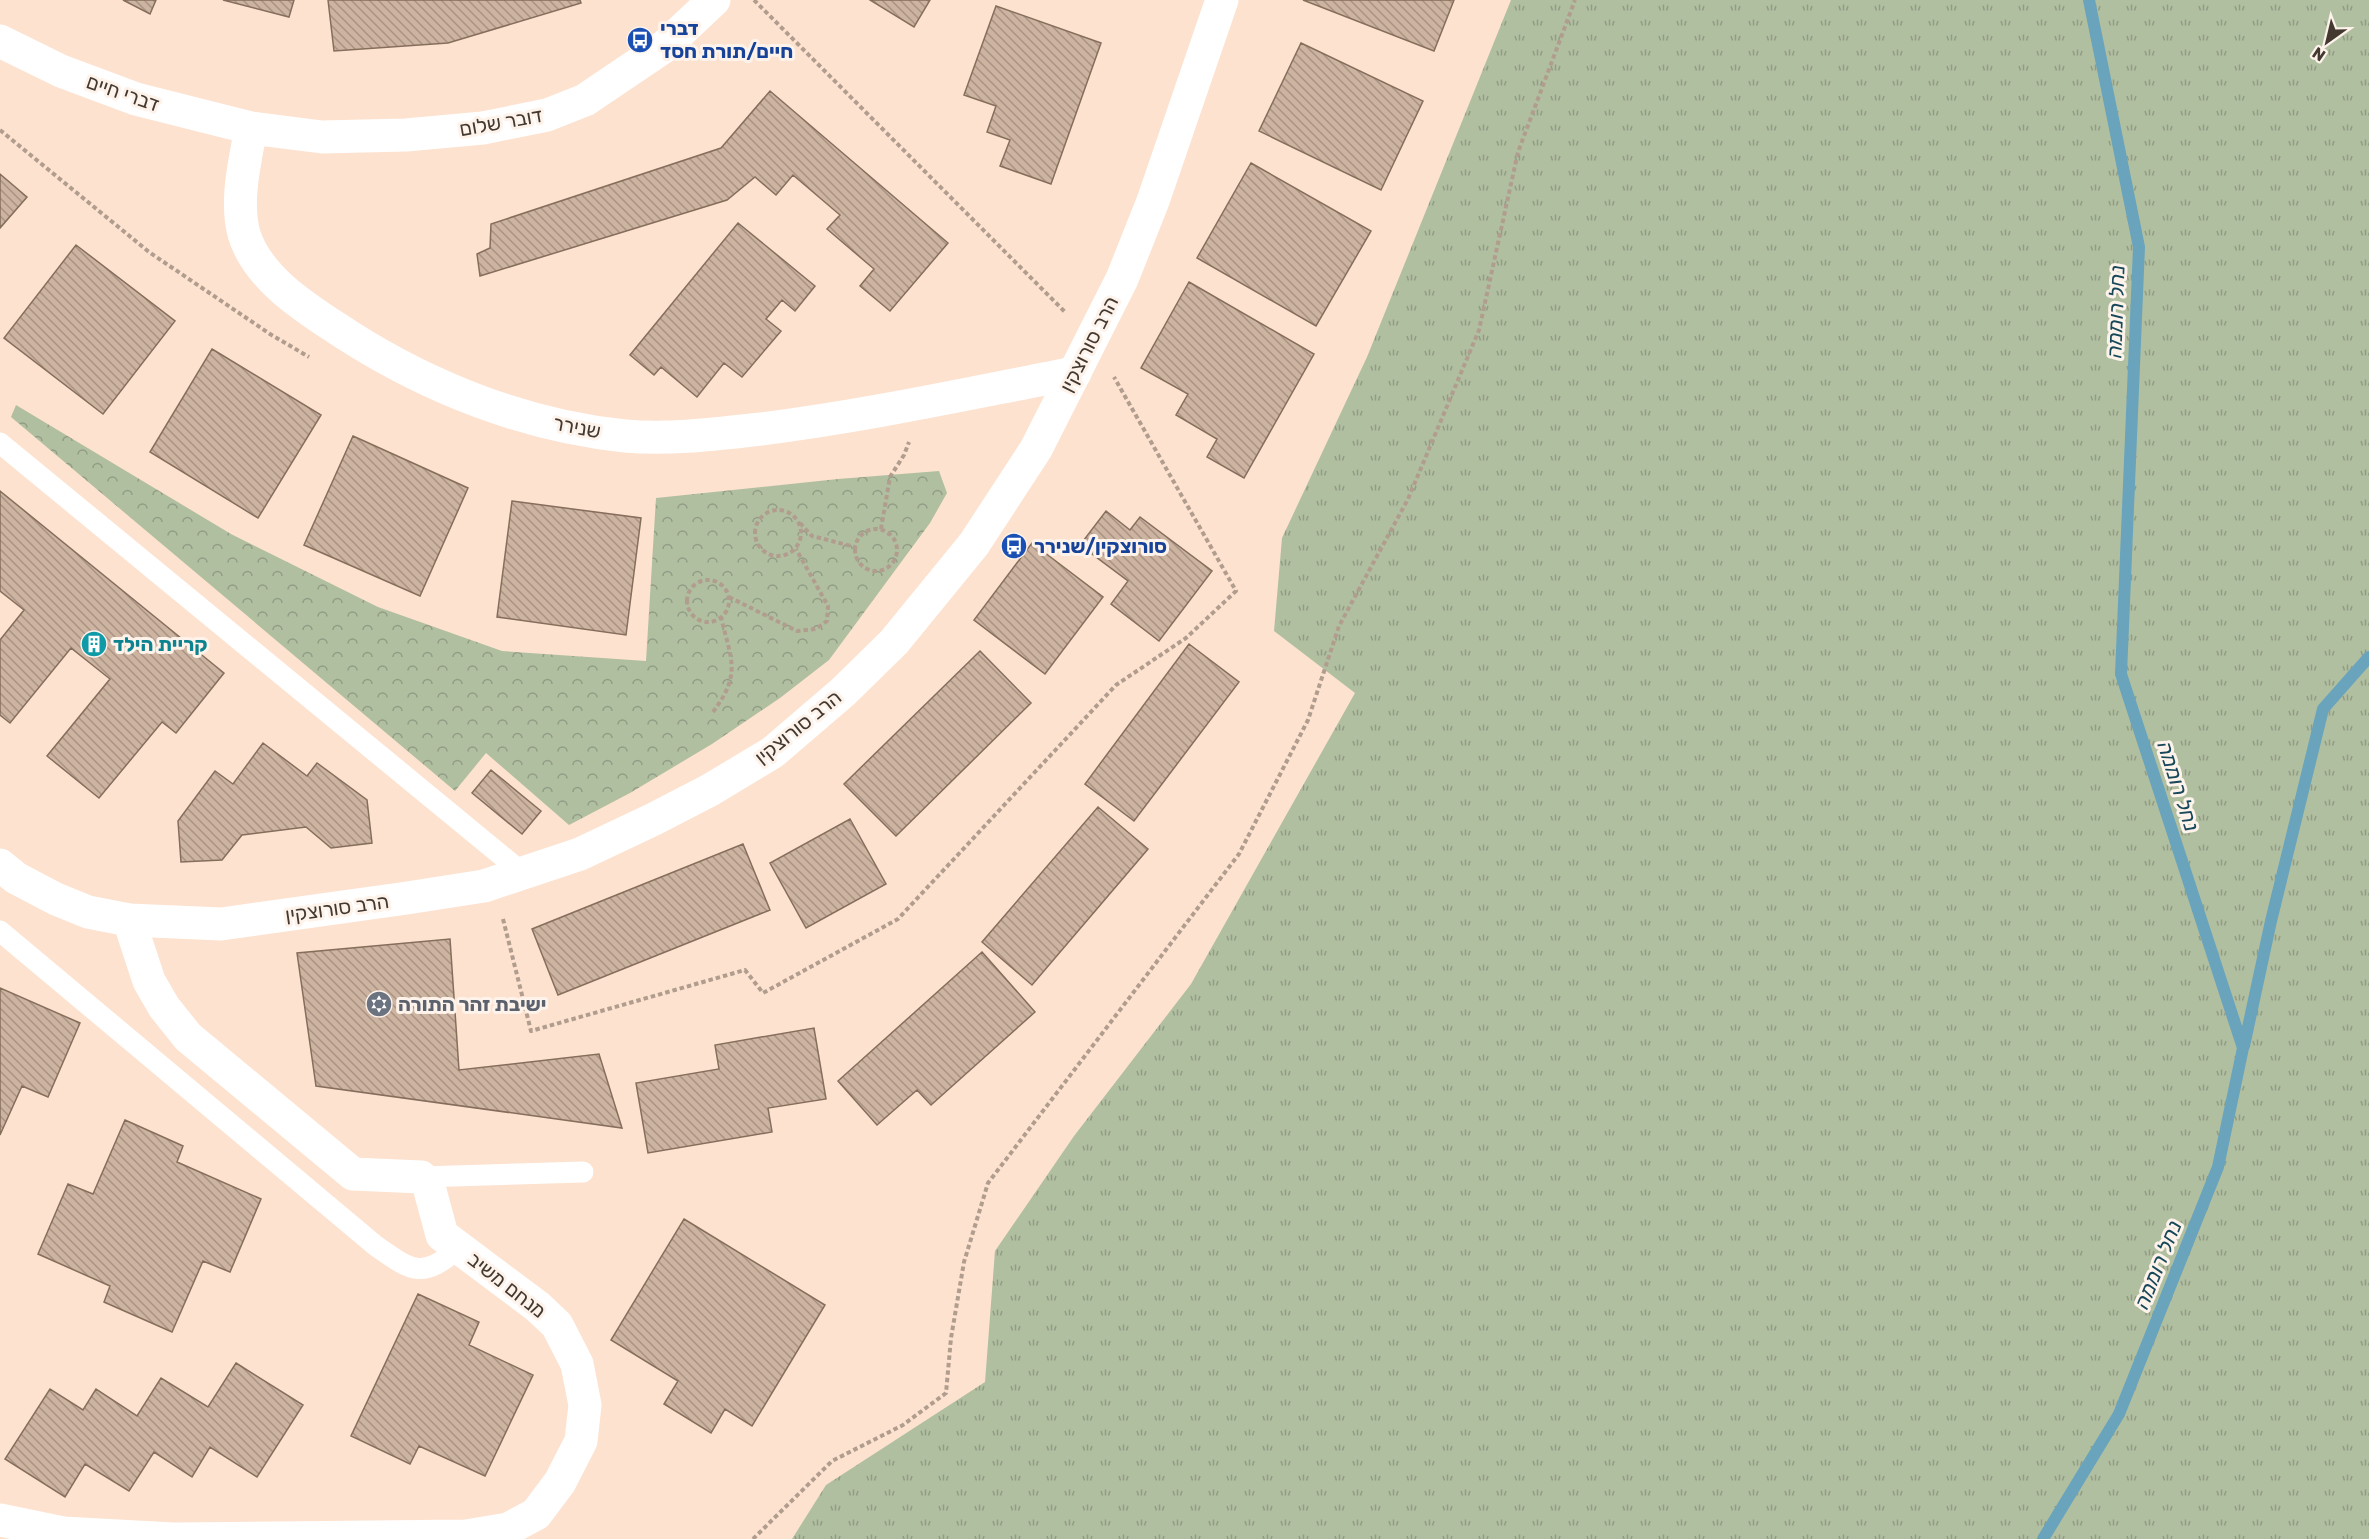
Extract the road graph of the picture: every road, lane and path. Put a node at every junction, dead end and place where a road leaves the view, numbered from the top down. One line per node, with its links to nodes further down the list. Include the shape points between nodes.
1 (714, 0): 6 (street, דובר שלום, via 665,46 625,74 585,100 548,115 483,128 406,135 322,137)
2 (754, 0): 7 (path)
3 (1222, 0): 7 (street, הרב סורוצקין, via 1153,201 1122,279)
4 (1575, 0): 26 (path, via 1518,152 1479,330 1408,499 1340,626 1308,720 1239,854 988,1183 964,1262 945,1394 903,1425 832,1461)
5 (0, 41): 6 (street, דברי חיים, via 61,71 136,99)
6 (251, 129): 9 (street, שנירר, via 242,206 244,233 257,261 284,290 322,319 369,350 440,386 501,410 625,436 694,436 822,421)
7 (1092, 338): 8 (street, הרב סורוצקין); 19 (path, via 1236,591 1186,638 1116,685 898,919 763,993 745,970 531,1031)
8 (1075, 373): 9 (street, שנירר); 19 (street, הרב סורוצקין, via 1036,449 974,544 894,642 843,692 772,752 710,790 580,854)
9 (915, 403): 12 (path, via 912,435 890,477)
10 (0, 443): 19 (lane)
11 (798, 521): 13 (path, via 812,536); 14 (path, via 802,537); 14 (path, via 785,511 769,511 754,530 759,548 766,554 782,556)
12 (881, 529): 13 (path, via 866,530); 13 (path, via 888,531 898,547 891,566 878,571 864,567 858,562)
13 (855, 547)
14 (796, 549): 15 (path, via 828,606 827,621 816,629 797,631)
15 (729, 597): 16 (path); 16 (path, via 721,584 707,580 697,583 688,594 688,608 694,616 707,622)
16 (721, 617): 17 (path, via 733,676 727,694)
17 (713, 712)
18 (0, 865): 20 (street, הרב סורוצקין, via 56,899 88,912)
19 (509, 878): 20 (street, הרב סורוצקין, via 418,897 220,924)
20 (129, 920): 23 (street, via 149,981 188,1037 353,1174)
21 (0, 931): 24 (lane, via 399,1263 421,1270 439,1265)
22 (583, 1172): 23 (lane)
23 (421, 1177): 24 (street, מנחם משיב, via 428,1183 442,1235)
24 (459, 1248): 25 (street, מנחם משיב, via 557,1325 577,1364 585,1405 581,1442 560,1482 536,1514 508,1529 466,1536 173,1539 63,1533)
25 (0, 1520)
26 (753, 1539)

